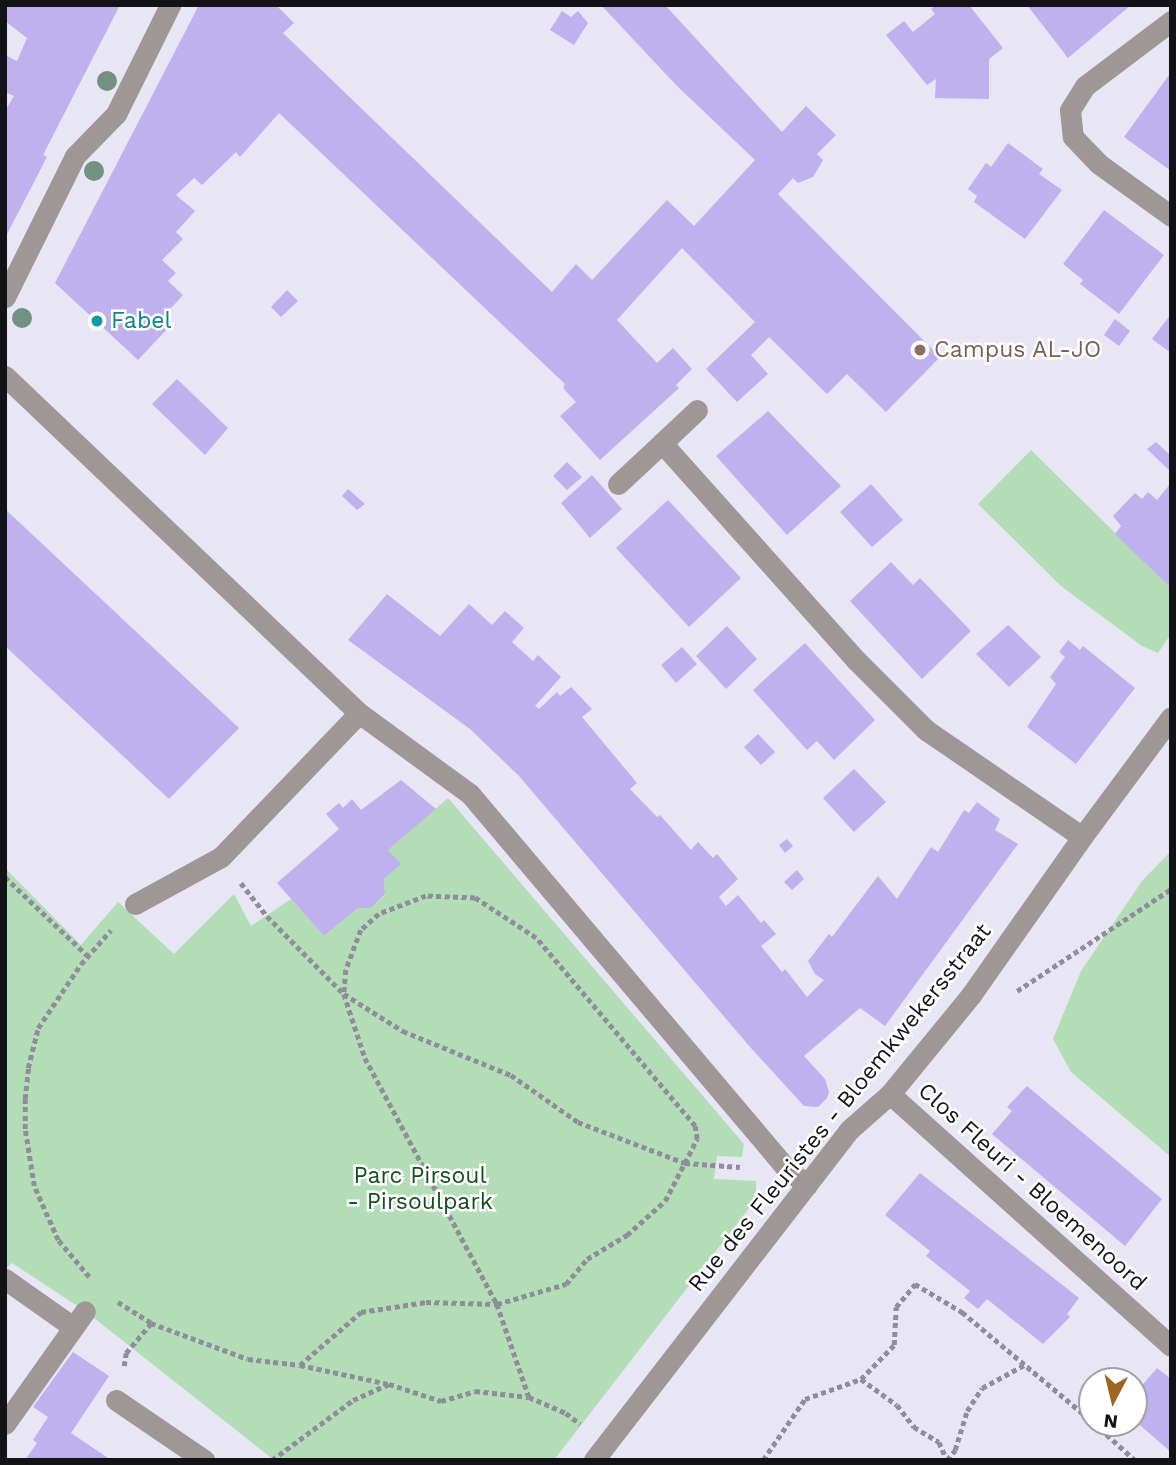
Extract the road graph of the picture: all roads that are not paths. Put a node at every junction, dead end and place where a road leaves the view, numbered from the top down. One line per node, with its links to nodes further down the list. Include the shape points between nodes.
1 (170, 5): 4 (street, via 116,114 75,156)
2 (1171, 22): 3 (street, via 1085,86 1070,110 1073,137 1099,164)
3 (1171, 216)
4 (5, 297)
5 (5, 376): 9 (street)
6 (697, 410): 7 (street)
7 (662, 443): 8 (street); 11 (street, via 856,660 926,730)
8 (618, 484)
9 (359, 713): 12 (street, via 221,857); 14 (street, via 470,793 784,1166)
10 (1171, 717): 11 (street, Rue des Fleuristes - Bloemkwekersstraat)
11 (1082, 836): 13 (street, Rue des Fleuristes - Bloemkwekersstraat, via 971,995)
12 (135, 904)
13 (890, 1094): 14 (street, Rue des Fleuristes - Bloemkwekersstraat, via 849,1130); 16 (street, Clos Fleuri - Bloemenoord)
14 (807, 1185): 20 (street, Rue des Fleuristes - Bloemkwekersstraat)
15 (5, 1279): 18 (street, via 79,1319)
16 (1171, 1346)
17 (116, 1400): 19 (street)
18 (5, 1424)
19 (204, 1460)
20 (593, 1460)

